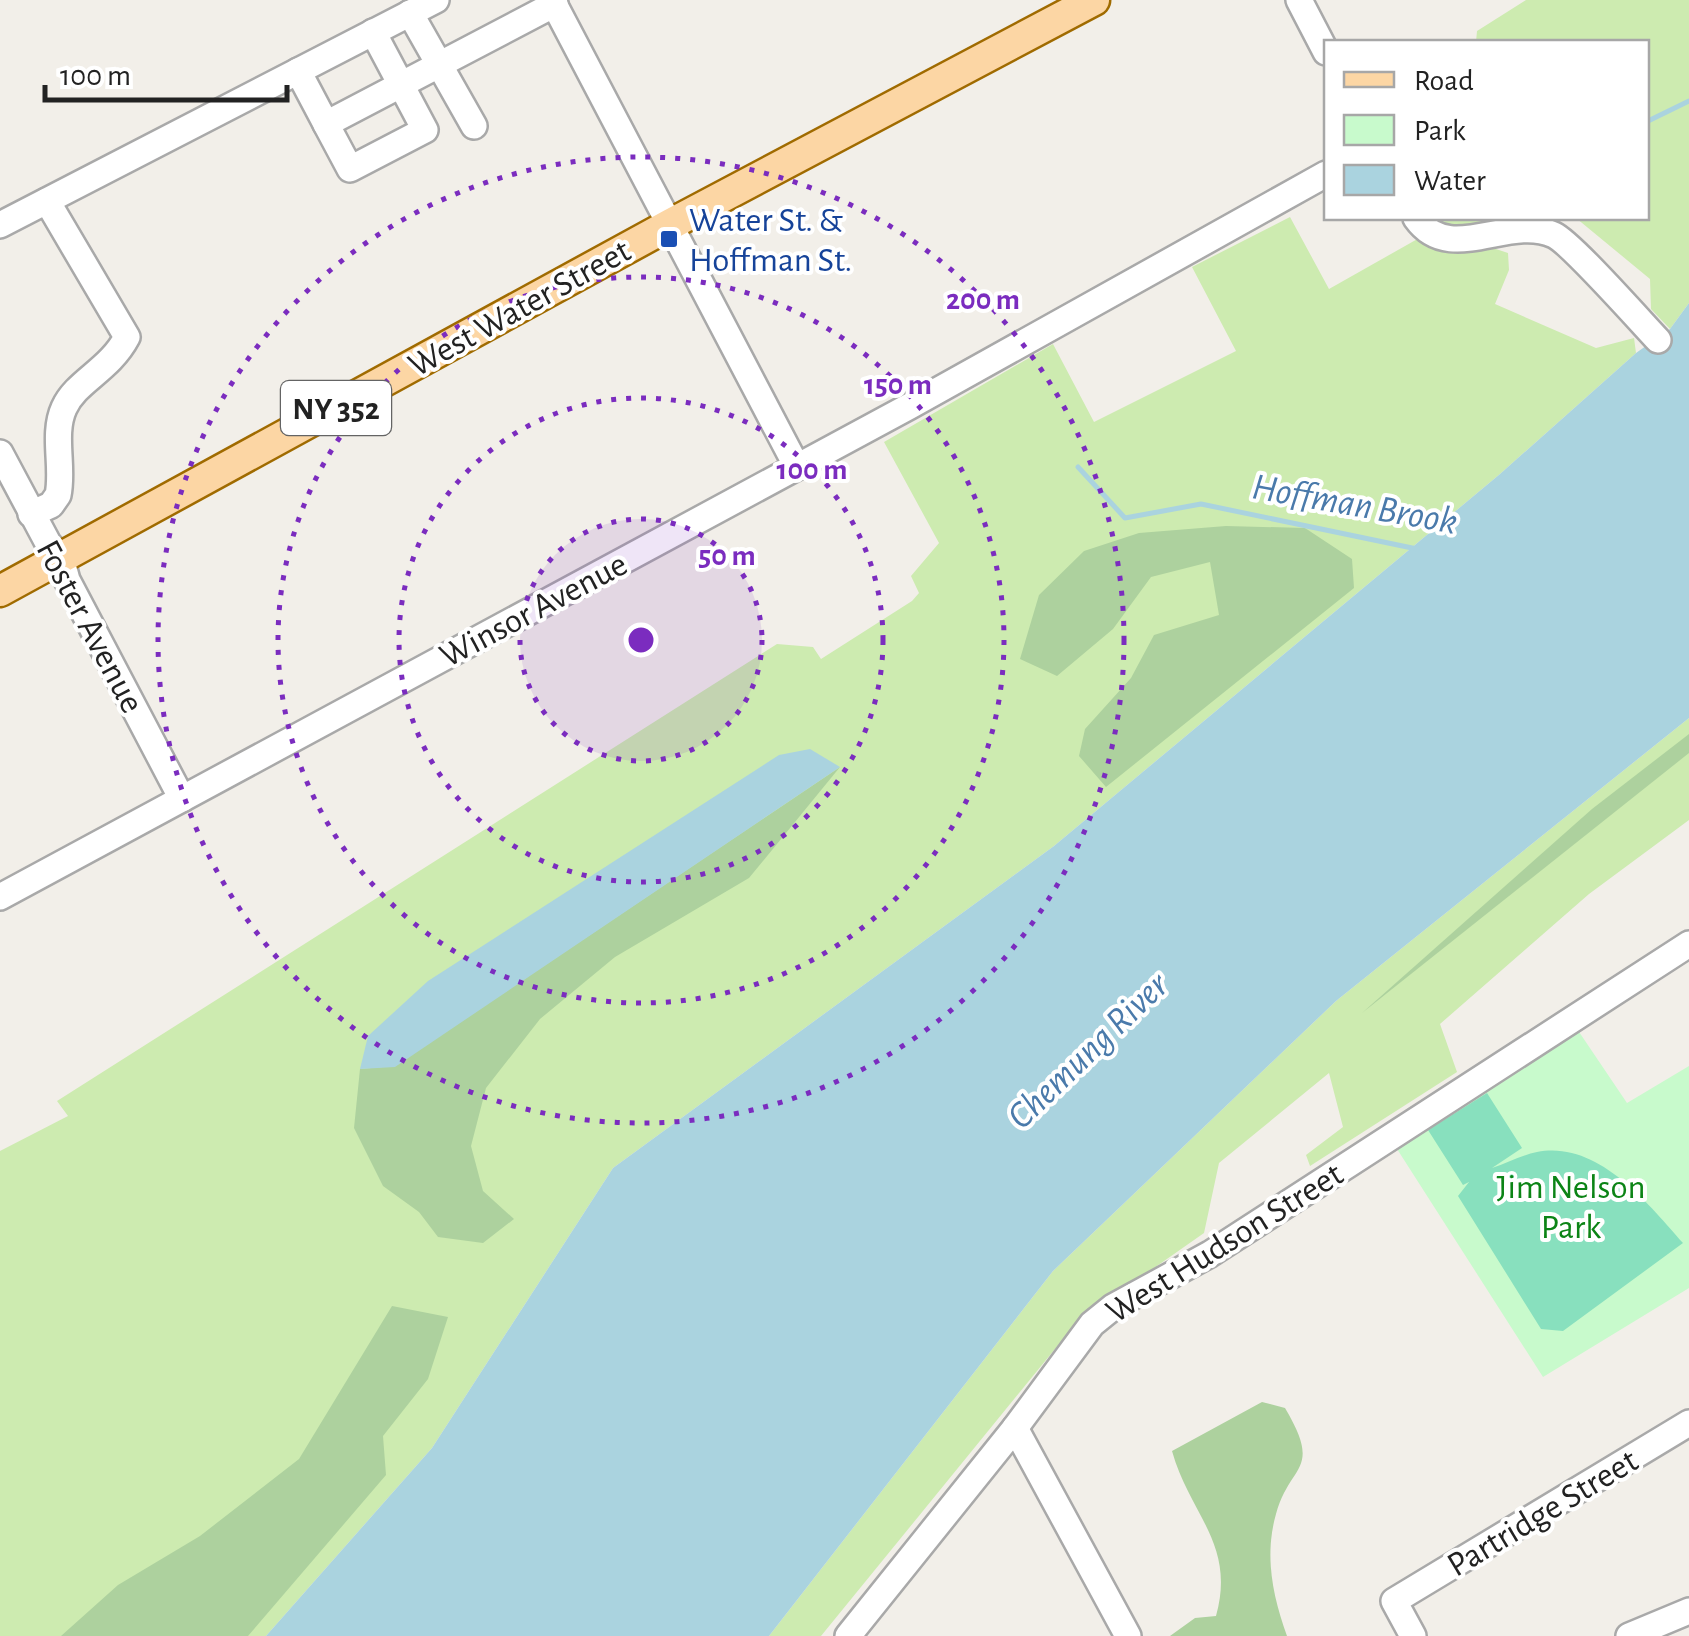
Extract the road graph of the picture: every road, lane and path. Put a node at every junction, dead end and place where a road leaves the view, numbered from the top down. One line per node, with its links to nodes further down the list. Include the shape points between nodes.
1 (436, 0): 5 (street)
2 (1094, 0): 16 (main road, West Water Street / NY 352)
3 (1299, 0): 7 (street)
4 (554, 2): 8 (street); 16 (street)
5 (410, 14): 6 (street); 8 (street)
6 (373, 32): 9 (street); 10 (street)
7 (1324, 48)
8 (438, 65): 10 (street); 12 (street)
9 (298, 72): 11 (street); 14 (street)
10 (401, 85): 11 (street); 11 (street, via 425,130 350,169)
11 (326, 124)
12 (474, 126)
13 (1324, 175): 20 (street, Winsor Avenue)
14 (47, 201): 17 (street); 21 (street, via 126,337 114,361 74,392 63,410 58,496)
15 (1417, 220): 18 (street, via 1427,233 1457,241 1520,230 1555,235)
16 (671, 224): 20 (street); 22 (main road, West Water Street / NY 352)
17 (0, 226)
18 (1658, 340)
19 (0, 453): 21 (street, Foster Avenue)
20 (797, 466): 24 (street, Winsor Avenue)
21 (31, 514): 22 (street, Foster Avenue)
22 (62, 558): 23 (main road, West Water Street / NY 352); 24 (street, Foster Avenue, via 67,580)
23 (0, 591)
24 (182, 799): 25 (street, Winsor Avenue)
25 (0, 897)
26 (1689, 944): 28 (street, West Hudson Street, via 1210,1254 1113,1307 1077,1340)
27 (1689, 1423): 32 (street, Partridge Street, via 1394,1601)
28 (1015, 1428): 30 (street, West Hudson Street); 31 (street)
29 (1689, 1611): 33 (street)
30 (852, 1634)
31 (1128, 1636)
32 (1413, 1636)
33 (1630, 1636)

